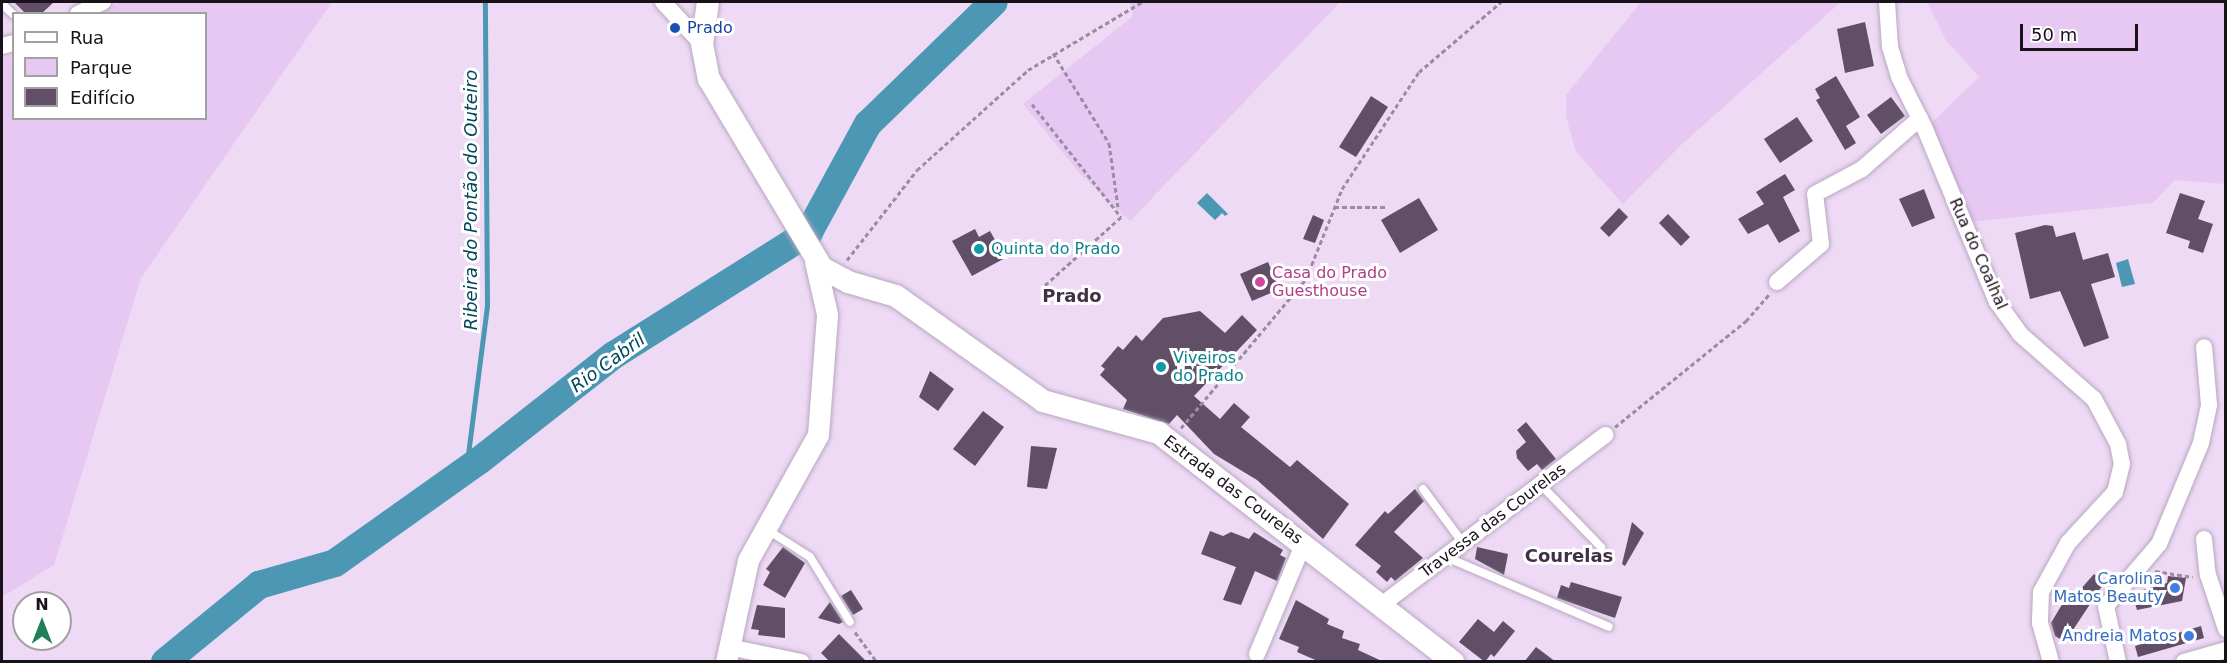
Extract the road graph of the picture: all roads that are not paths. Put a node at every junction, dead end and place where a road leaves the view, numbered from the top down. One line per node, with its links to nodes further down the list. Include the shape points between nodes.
1 (103, 2): 5 (street)
2 (663, 2): 6 (street)
3 (708, 2): 6 (main road)
4 (1887, 2): 7 (street, Rua do Coalhal, via 1894,63)
5 (82, 12)
6 (702, 44): 9 (main road, Estrada das Courelas, via 713,87)
7 (1920, 118): 8 (street, via 1862,169 1815,194 1821,244); 29 (street, Rua do Coalhal, via 2006,318 2087,391 2118,444 2122,464 2115,492 2068,543 2041,592 2040,623)
8 (1777, 282)
9 (831, 296): 14 (street, via 818,435); 16 (main road, Estrada das Courelas, via 874,289 901,300 1043,401 1149,429 1170,440)
10 (2204, 347): 30 (street, via 2209,396 2204,433 2162,540 2106,606)
11 (1605, 435): 12 (street, Travessa das Courelas)
12 (1540, 484): 17 (street, Travessa das Courelas); 18 (lane)
13 (1423, 489): 17 (lane)
14 (766, 529): 21 (lane, via 810,557); 25 (street, via 746,565)
15 (2204, 539): 23 (street, via 2209,579)
16 (1304, 543): 20 (main road, Estrada das Courelas); 26 (street)
17 (1463, 543): 19 (street, Travessa das Courelas)
18 (1601, 547)
19 (1446, 557): 20 (street, Travessa das Courelas); 22 (lane)
20 (1380, 606): 28 (main road, Estrada das Courelas)
21 (850, 622)
22 (1609, 627)
23 (2226, 629)
24 (2226, 650): 31 (street)
25 (728, 654): 27 (street)
26 (1257, 654)
27 (801, 662)
28 (1453, 662)
29 (2052, 662)
30 (2118, 662)
31 (2184, 662)

